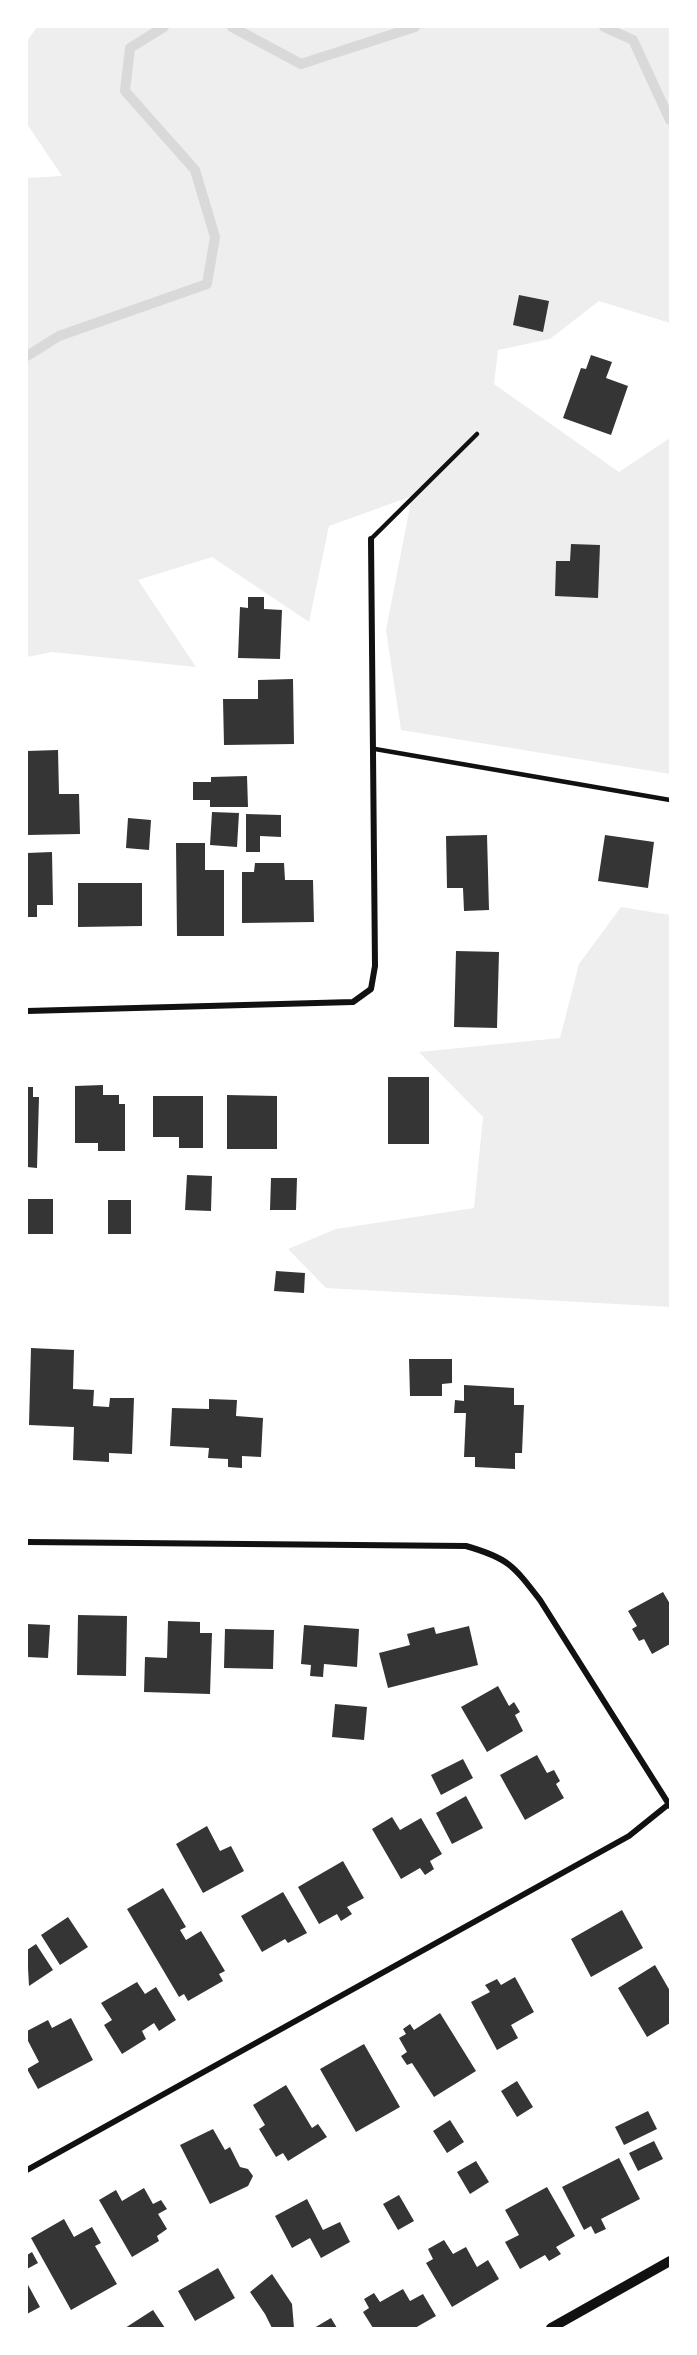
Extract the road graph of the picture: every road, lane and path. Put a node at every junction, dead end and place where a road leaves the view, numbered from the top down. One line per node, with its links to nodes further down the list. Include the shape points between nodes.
1 (477, 434): 2 (lane)
2 (371, 539): 3 (street)
3 (375, 749): 4 (lane); 5 (street, via 375,966 371,989 353,1002)
4 (670, 800)
5 (27, 1011)
6 (27, 1542): 7 (street, via 466,1546 503,1559 517,1570 540,1600)
7 (670, 1804): 8 (street, via 629,1836)
8 (27, 2170)
9 (670, 2261): 10 (street)
10 (550, 2328)

